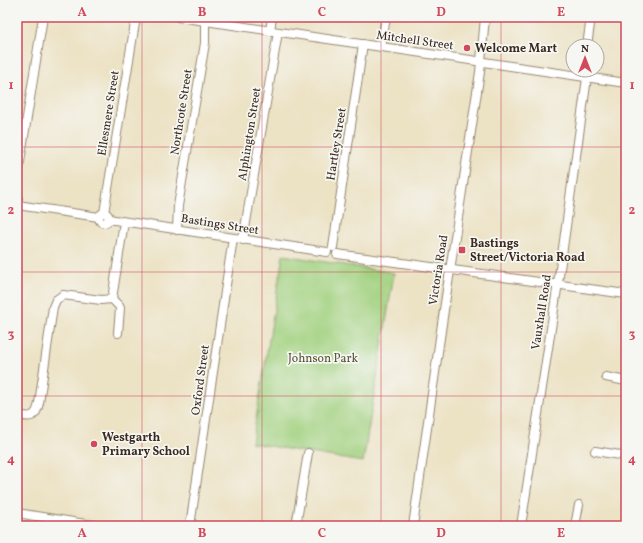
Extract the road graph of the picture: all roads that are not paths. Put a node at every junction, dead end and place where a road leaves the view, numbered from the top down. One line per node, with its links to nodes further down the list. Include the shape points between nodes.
1 (43, 17): 18 (street)
2 (136, 17): 21 (street, Ellesmere Street)
3 (178, 17): 8 (street, Mitchell Street)
4 (272, 17): 9 (street, Alphington Street)
5 (386, 17): 12 (street)
6 (485, 17): 13 (street, Victoria Road)
7 (591, 17): 10 (street)
8 (205, 21): 9 (street, Mitchell Street); 23 (street, Northcote Street, via 205,43)
9 (274, 31): 11 (street, Mitchell Street); 25 (street, Alphington Street)
10 (588, 38)
11 (363, 44): 12 (street, Mitchell Street); 26 (street, Hartley Street)
12 (381, 47): 13 (street, Mitchell Street)
13 (482, 62): 14 (street, Mitchell Street); 27 (street, Victoria Road)
14 (565, 73)
15 (584, 78): 28 (street, Vauxhall Road)
16 (600, 78): 17 (street, Mitchell Street)
17 (626, 83)
18 (17, 180)
19 (17, 188): 20 (street)
20 (18, 205): 21 (street, Bastings Street)
21 (104, 217): 22 (street, Bastings Street)
22 (124, 222): 23 (street, Bastings Street); 30 (street)
23 (174, 229): 24 (street, Bastings Street)
24 (233, 238): 25 (street, Bastings Street); 41 (street, Oxford Street)
25 (244, 240): 26 (street, Bastings Street)
26 (332, 251): 27 (street, Bastings Street)
27 (450, 270): 28 (street, Bastings Street); 43 (street, Victoria Road)
28 (558, 284): 29 (street, Bastings Street); 44 (street, Vauxhall Road)
29 (626, 294)
30 (112, 299): 31 (street, via 120,308); 34 (street, via 63,295 56,300 39,403 32,416)
31 (118, 333)
32 (606, 377): 33 (street)
33 (626, 381)
34 (18, 416)
35 (595, 451): 37 (street)
36 (308, 453): 42 (street)
37 (626, 456)
38 (579, 505): 45 (street)
39 (17, 513): 40 (street)
40 (98, 526)
41 (190, 526)
42 (296, 526)
43 (413, 526)
44 (521, 526)
45 (575, 526)

